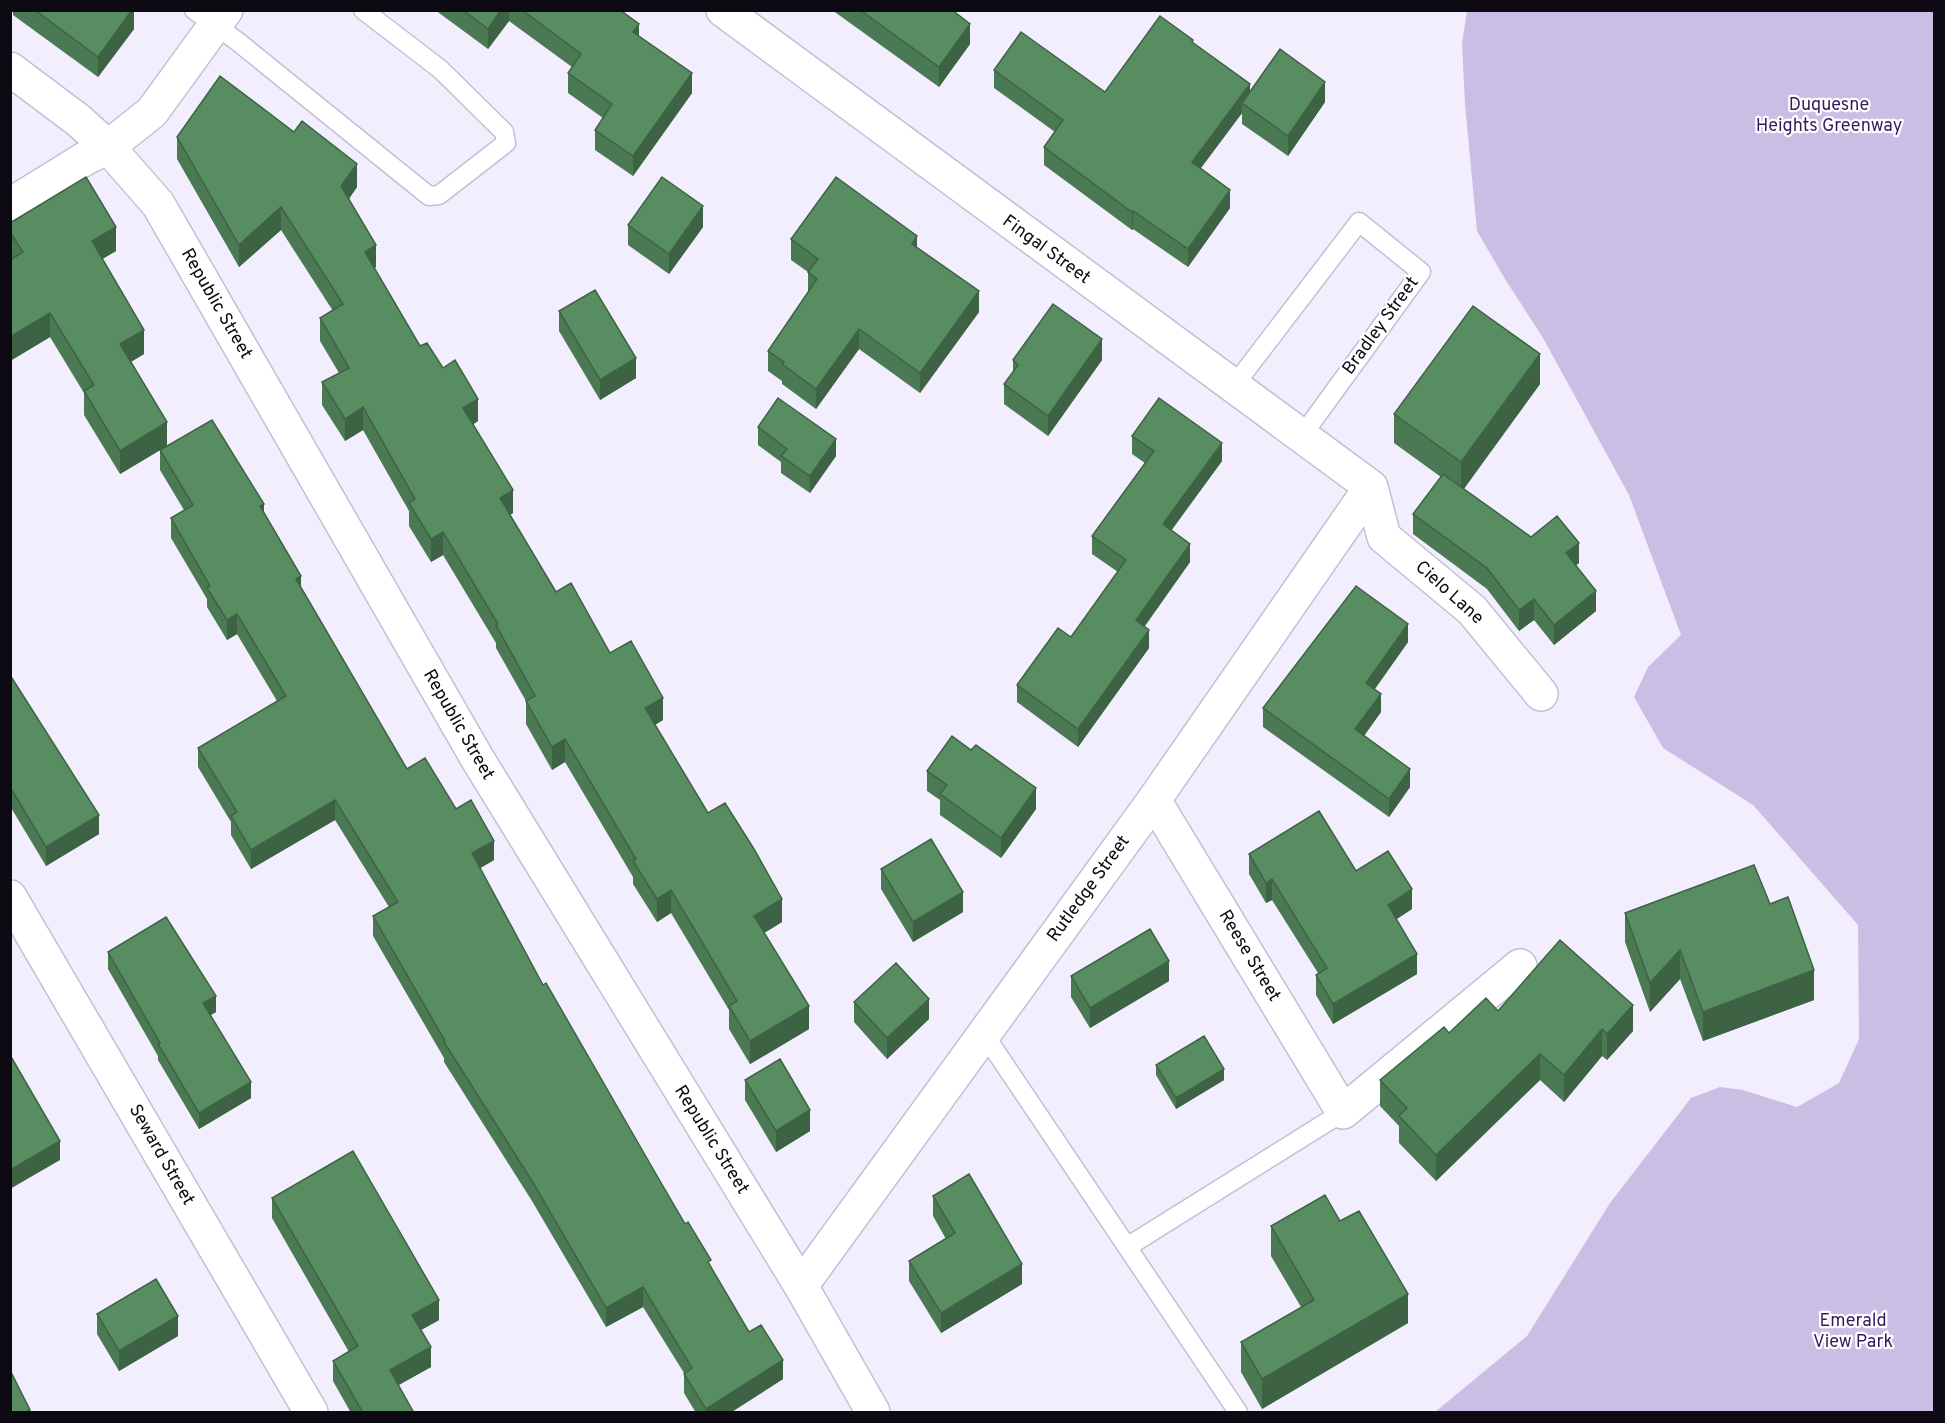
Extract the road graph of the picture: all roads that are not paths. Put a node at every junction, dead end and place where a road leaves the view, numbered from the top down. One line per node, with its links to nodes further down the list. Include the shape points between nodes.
1 (363, 10): 3 (lane, via 440,69 504,132 506,144 439,195 429,196)
2 (723, 10): 7 (street, Fingal Street)
3 (212, 15): 5 (street, via 152,112)
4 (10, 69): 5 (street, Republic Street)
5 (108, 147): 6 (street); 17 (street, Republic Street, via 158,204 477,758)
6 (10, 205)
7 (1233, 387): 8 (street, Fingal Street); 8 (lane, Bradley Street, via 1359,222 1421,272)
8 (1301, 437): 9 (street, Fingal Street)
9 (1371, 488): 10 (street, Cielo Lane, via 1384,537 1472,610); 11 (street, Rutledge Street)
10 (1541, 694)
11 (1154, 800): 14 (street, Rutledge Street); 15 (street, Reese Street)
12 (10, 897): 19 (street, Seward Street)
13 (1520, 966): 15 (street)
14 (984, 1034): 16 (lane); 17 (street, Rutledge Street)
15 (1343, 1112): 16 (lane)
16 (1126, 1247): 20 (lane)
17 (801, 1286): 18 (street, Republic Street)
18 (863, 1409)
19 (311, 1413)
20 (1238, 1413)

